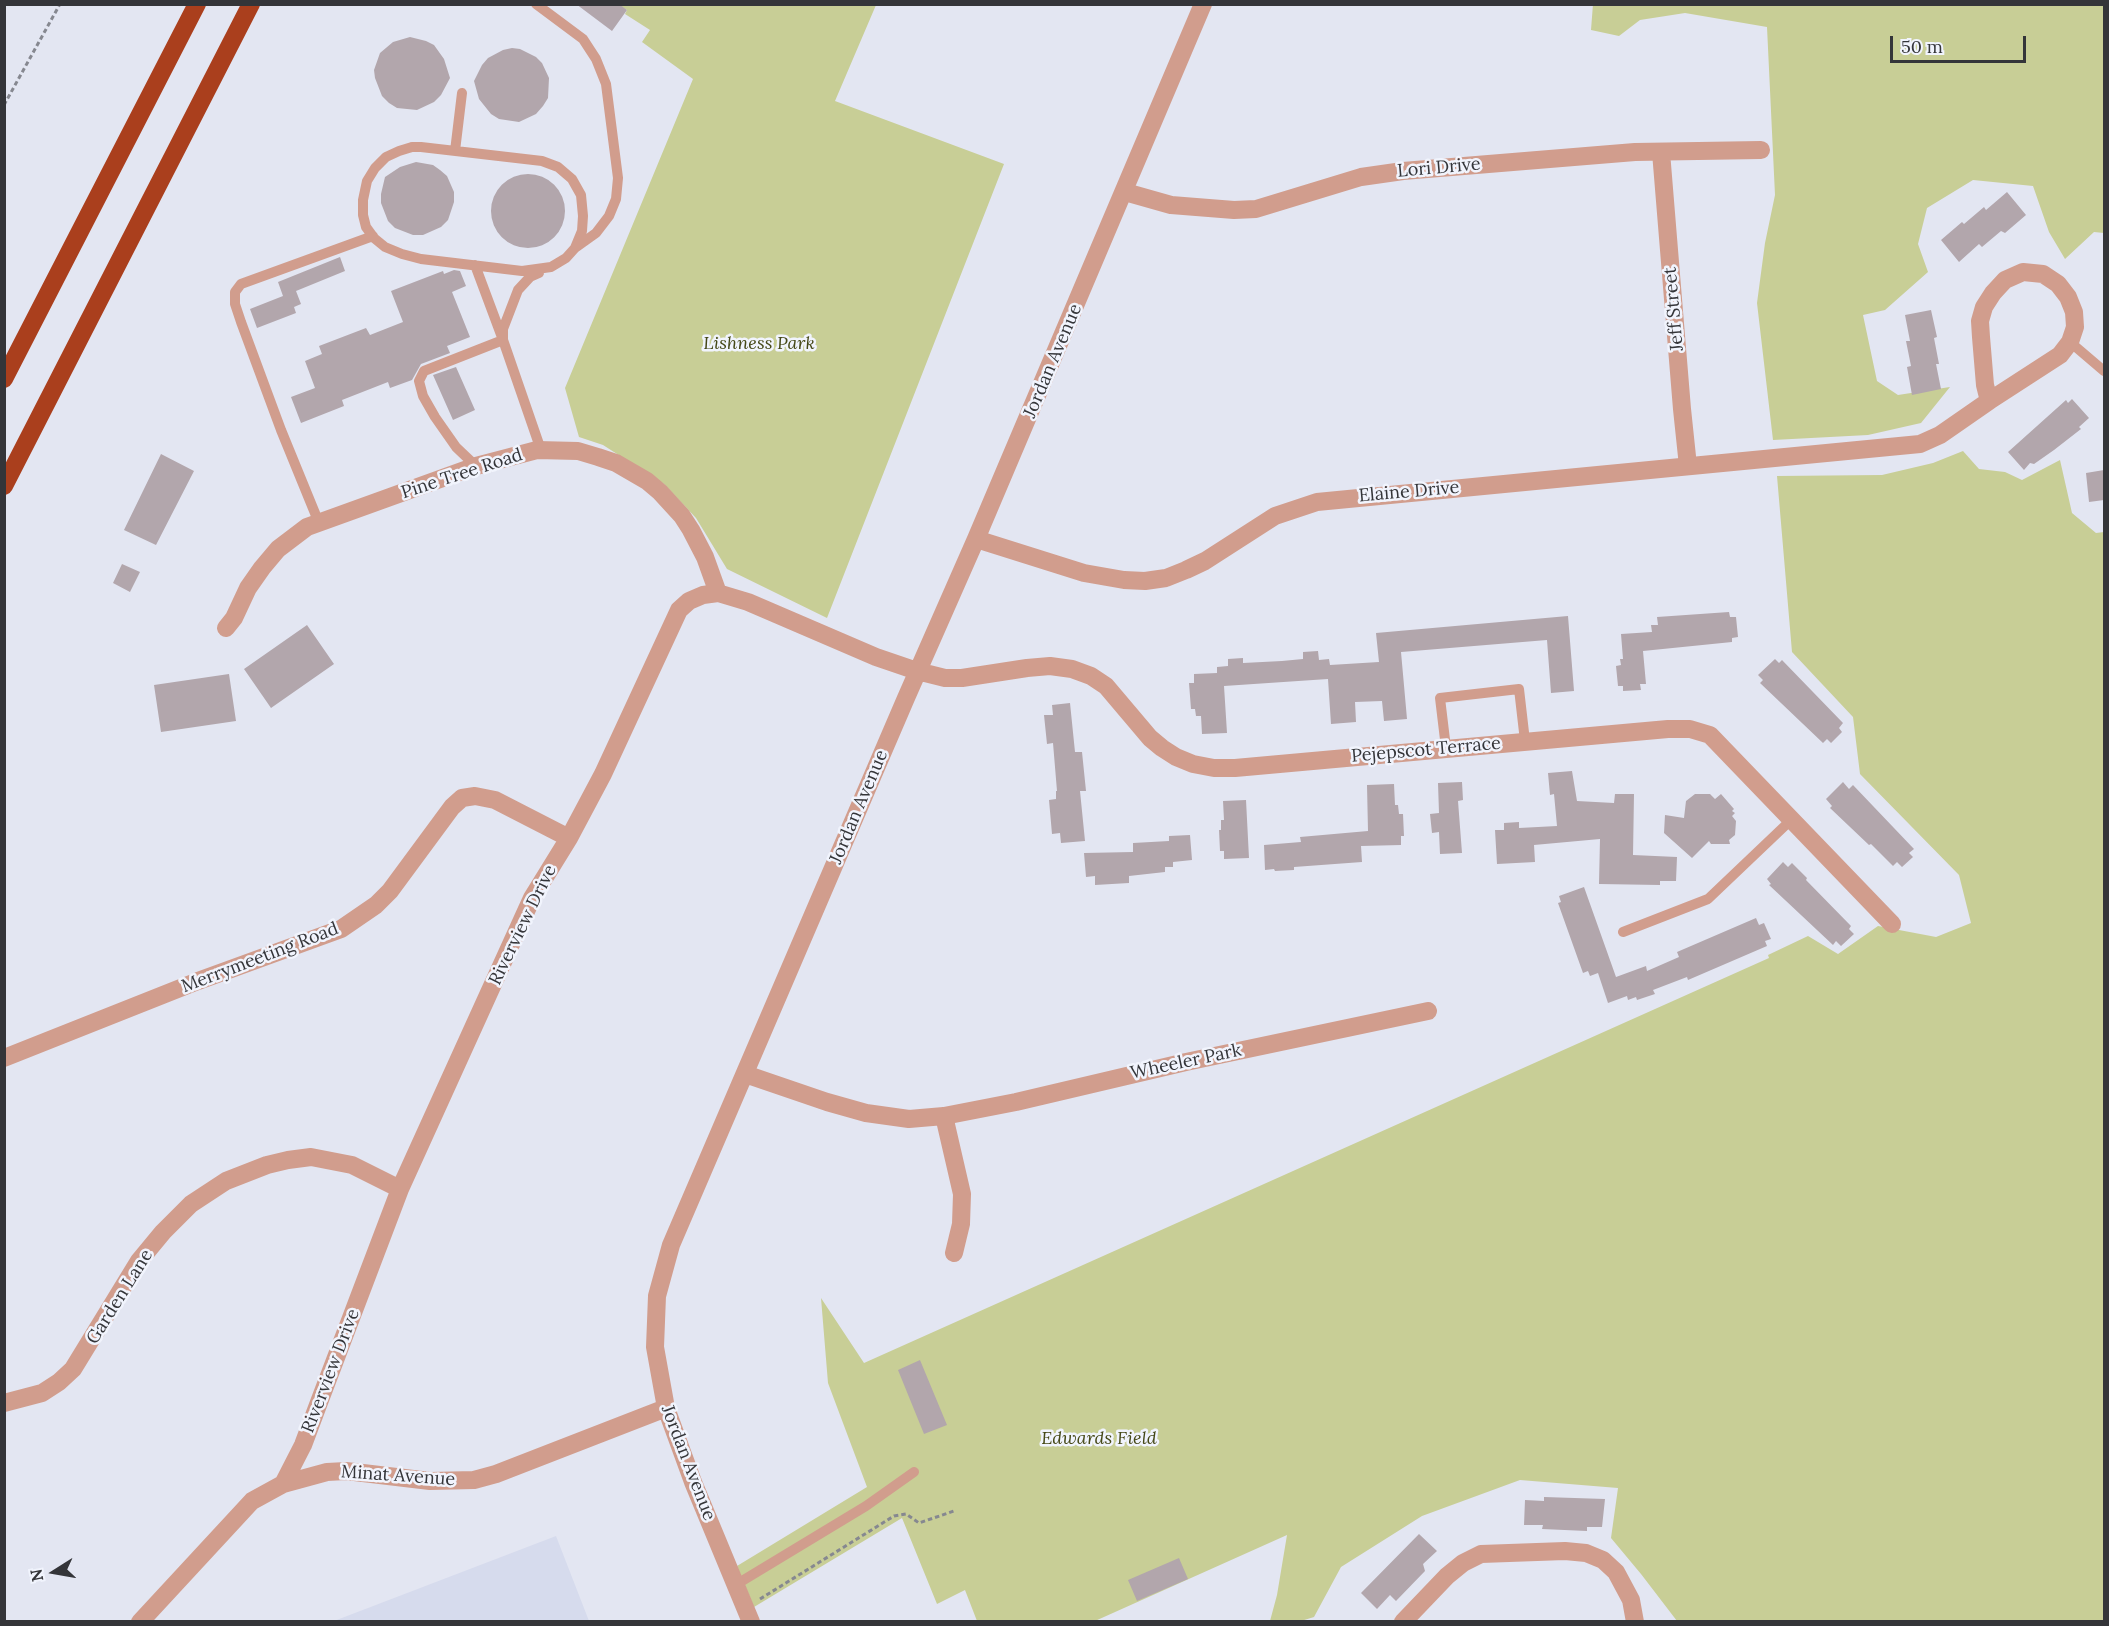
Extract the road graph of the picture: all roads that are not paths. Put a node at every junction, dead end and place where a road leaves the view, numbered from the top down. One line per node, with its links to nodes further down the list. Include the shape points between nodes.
1 (197, 4): 17 (highway)
2 (251, 4): 22 (highway)
3 (536, 4): 11 (lane, via 583,39 606,84 618,178 616,199 596,233)
4 (1203, 4): 9 (street, Jordan Avenue)
5 (462, 93): 7 (lane)
6 (1761, 150): 8 (street, Lori Drive)
7 (455, 151): 10 (lane, via 412,147 386,157 375,168 363,200 366,227); 11 (lane, via 542,161 558,167 572,179 581,195 584,216)
8 (1661, 152): 9 (street, Lori Drive, via 1360,177 1256,209 1171,205); 21 (street, Jeff Street)
9 (1125, 192): 24 (street, Jordan Avenue)
10 (373, 236): 12 (lane, via 402,254); 23 (lane, via 241,284 235,292 240,322)
11 (575, 248): 13 (lane)
12 (475, 265): 13 (lane, via 522,271); 14 (lane)
13 (551, 267): 14 (lane, via 530,277 518,290 506,318)
14 (503, 340): 19 (lane); 20 (lane, via 424,371 419,381 435,417 456,447)
15 (2070, 342): 16 (lane); 18 (street, Elaine Drive, via 2060,355); 18 (street, via 2074,312 2058,284 2043,274 2023,272 2005,280 1988,300 1980,321)
16 (2104, 371)
17 (4, 379)
18 (1989, 401): 21 (street, Elaine Drive, via 1920,444)
19 (541, 450): 20 (street, Pine Tree Road); 25 (street, Pine Tree Road, via 598,457 647,482 692,530)
20 (476, 466): 23 (street, Pine Tree Road)
21 (1688, 466): 24 (street, Elaine Drive, via 1317,502 1275,516 1205,561 1166,578 1124,580 1084,573)
22 (4, 486)
23 (319, 523): 26 (street, Pine Tree Road, via 278,549)
24 (976, 539): 27 (street, Jordan Avenue)
25 (718, 593): 27 (street); 31 (street, Riverview Drive, via 689,601 679,610)
26 (226, 628)
27 (917, 671): 29 (street, Pejepscot Terrace, via 962,678 1050,666 1072,669 1106,686 1162,748 1193,764 1214,768); 36 (street, Jordan Avenue)
28 (1525, 741): 29 (street, Pejepscot Terrace); 29 (lane, via 1520,689 1440,698); 30 (street, Pejepscot Terrace, via 1690,729 1710,735)
29 (1446, 748)
30 (1791, 820): 32 (street, Pejepscot Terrace); 33 (lane, via 1708,899)
31 (569, 838): 35 (street, Merrymeeting Road, via 495,800 462,798 390,891 368,912 341,929); 38 (street, Riverview Drive, via 532,897)
32 (1892, 924)
33 (1623, 932)
34 (1428, 1011): 37 (street, Wheeler Park)
35 (4, 1058)
36 (745, 1074): 37 (street, Wheeler Park, via 866,1113 909,1119); 41 (street, Jordan Avenue, via 672,1245 657,1296 655,1347)
37 (944, 1116): 39 (street, via 962,1194 961,1224)
38 (400, 1189): 40 (street, Garden Lane, via 352,1165 311,1157 267,1165 226,1181 191,1204 151,1247 73,1369 42,1393); 43 (street, Riverview Drive, via 315,1415)
39 (954, 1253)
40 (4, 1403)
41 (666, 1408): 43 (street, Minat Avenue, via 474,1480 430,1481 346,1471); 44 (street, Jordan Avenue)
42 (914, 1472): 44 (lane, via 866,1506)
43 (283, 1484): 45 (street, Minat Avenue, via 252,1501)
44 (736, 1584): 46 (street, Jordan Avenue)
45 (140, 1622)
46 (751, 1622)
47 (1403, 1622): 48 (street, via 1447,1575 1481,1554 1565,1551 1586,1553 1603,1560 1616,1572 1631,1599)
48 (1635, 1622)

